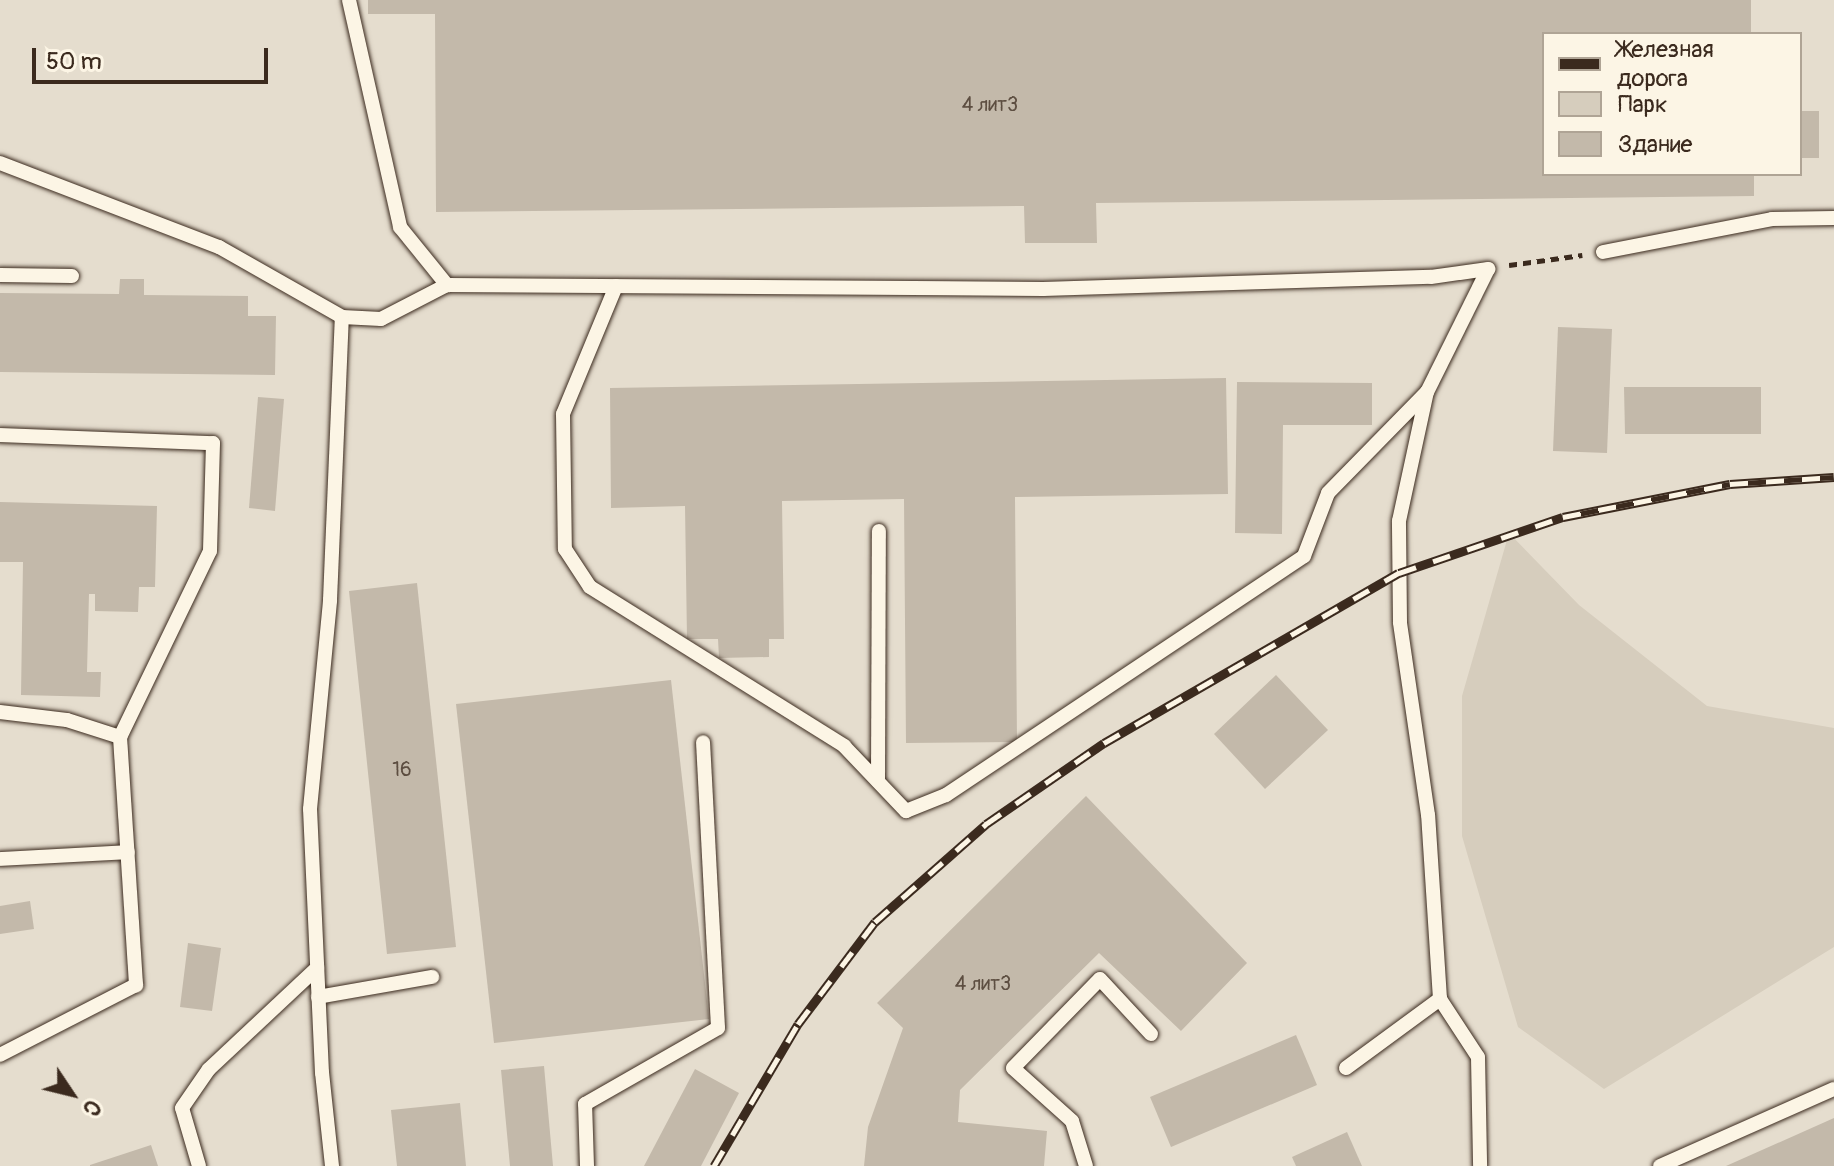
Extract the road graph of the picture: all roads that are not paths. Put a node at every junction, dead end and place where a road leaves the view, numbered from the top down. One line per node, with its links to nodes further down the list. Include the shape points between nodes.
1 (349, 0): 7 (lane, via 400,227)
2 (0, 163): 9 (lane, via 219,247)
3 (1834, 218): 4 (lane, via 1772,219)
4 (1603, 252)
5 (0, 275): 6 (lane)
6 (72, 276)
7 (447, 285): 8 (lane); 9 (lane, via 381,319)
8 (616, 286): 10 (lane, via 1043,289 1431,277 1488,269); 16 (lane, via 563,414 565,549 590,587 844,746)
9 (342, 317): 19 (lane, via 330,600 310,809)
10 (1427, 392): 16 (lane, via 1328,493 1304,556 946,795 906,811); 22 (lane, via 1399,521 1400,622 1428,815)
11 (0, 435): 14 (lane, via 213,443 210,551)
12 (879, 531): 16 (lane)
13 (0, 712): 14 (lane, via 67,720)
14 (120, 737): 17 (lane)
15 (703, 742): 29 (lane, via 718,1028 585,1104)
16 (878, 781)
17 (128, 852): 18 (lane); 24 (lane, via 136,985)
18 (0, 859)
19 (317, 968): 21 (lane); 27 (lane, via 209,1069 182,1108)
20 (432, 977): 21 (lane)
21 (318, 997): 28 (lane)
22 (1440, 999): 25 (lane); 31 (lane, via 1478,1057)
23 (1151, 1034): 30 (lane, via 1100,979 1013,1068 1072,1121)
24 (0, 1055)
25 (1346, 1068)
26 (1834, 1089): 32 (lane)
27 (199, 1166)
28 (332, 1166)
29 (587, 1166)
30 (1086, 1166)
31 (1480, 1166)
32 (1660, 1166)

